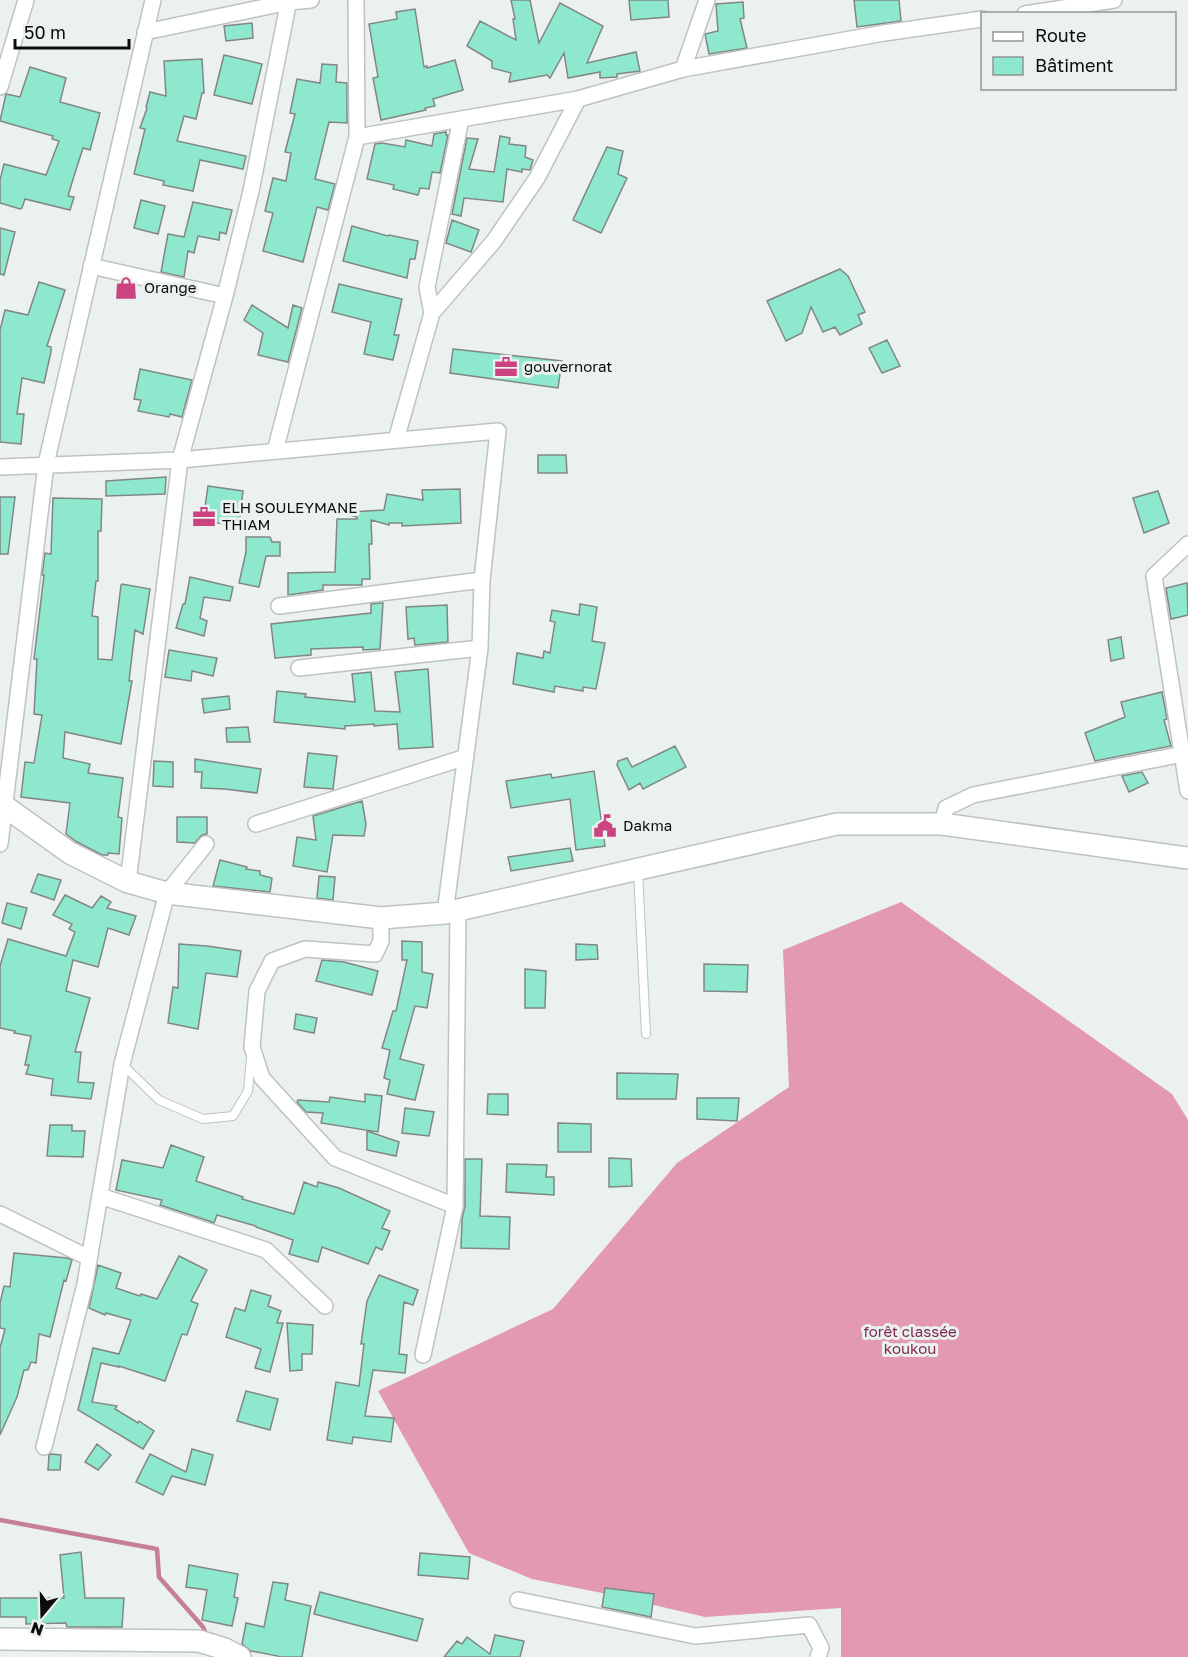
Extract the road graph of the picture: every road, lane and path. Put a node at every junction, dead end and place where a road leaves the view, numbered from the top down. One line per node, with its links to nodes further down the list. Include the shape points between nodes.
1 (26, 0): 12 (street)
2 (153, 0): 10 (street)
3 (311, 0): 7 (street)
4 (356, 0): 15 (street)
5 (707, 0): 11 (street)
6 (1114, 0): 8 (street)
7 (289, 1): 10 (street); 17 (street, via 251,191)
8 (1038, 12)
9 (981, 19): 11 (street)
10 (145, 32): 16 (street)
11 (683, 69): 13 (street)
12 (0, 87)
13 (578, 99): 14 (street); 18 (street, via 537,178 494,242)
14 (461, 119): 15 (street); 18 (street, via 427,287)
15 (357, 137): 20 (street)
16 (92, 266): 17 (street); 22 (street)
17 (225, 296): 21 (street)
18 (432, 313): 19 (street)
19 (396, 440): 20 (street); 25 (street, via 498,431)
20 (275, 452): 21 (street)
21 (180, 460): 22 (street); 39 (street)
22 (46, 464): 23 (street); 32 (street)
23 (0, 467)
24 (1188, 544): 29 (street, via 1154,576)
25 (482, 580): 26 (street); 27 (street)
26 (279, 606)
27 (480, 648): 28 (street); 30 (street)
28 (299, 668)
29 (1185, 754): 31 (street); 34 (street, via 973,795 946,808)
30 (466, 757): 33 (street); 41 (street)
31 (1188, 791)
32 (2, 804): 35 (street); 39 (street, via 70,854)
33 (256, 824)
34 (942, 824): 37 (street); 38 (street, via 837,824)
35 (0, 844)
36 (206, 844): 40 (street)
37 (1188, 858)
38 (638, 869): 41 (street); 43 (lane)
39 (128, 882): 40 (street)
40 (167, 893): 42 (street); 45 (street)
41 (452, 911): 42 (street); 47 (street)
42 (381, 918): 44 (street, via 381,941 375,954 305,949 273,961 257,991)
43 (646, 1034)
44 (252, 1047): 45 (lane, via 248,1091 233,1116 202,1119 159,1100); 47 (street, via 262,1078 335,1158)
45 (122, 1064): 46 (street)
46 (100, 1196): 49 (street); 50 (street, via 266,1250)
47 (455, 1206): 51 (street)
48 (0, 1214): 49 (street)
49 (89, 1258): 52 (street)
50 (325, 1306)
51 (423, 1355)
52 (44, 1448)
53 (518, 1600): 56 (street, via 695,1636 809,1625 821,1648)
54 (0, 1639): 55 (street, via 199,1641)
55 (233, 1653)
56 (818, 1657)

